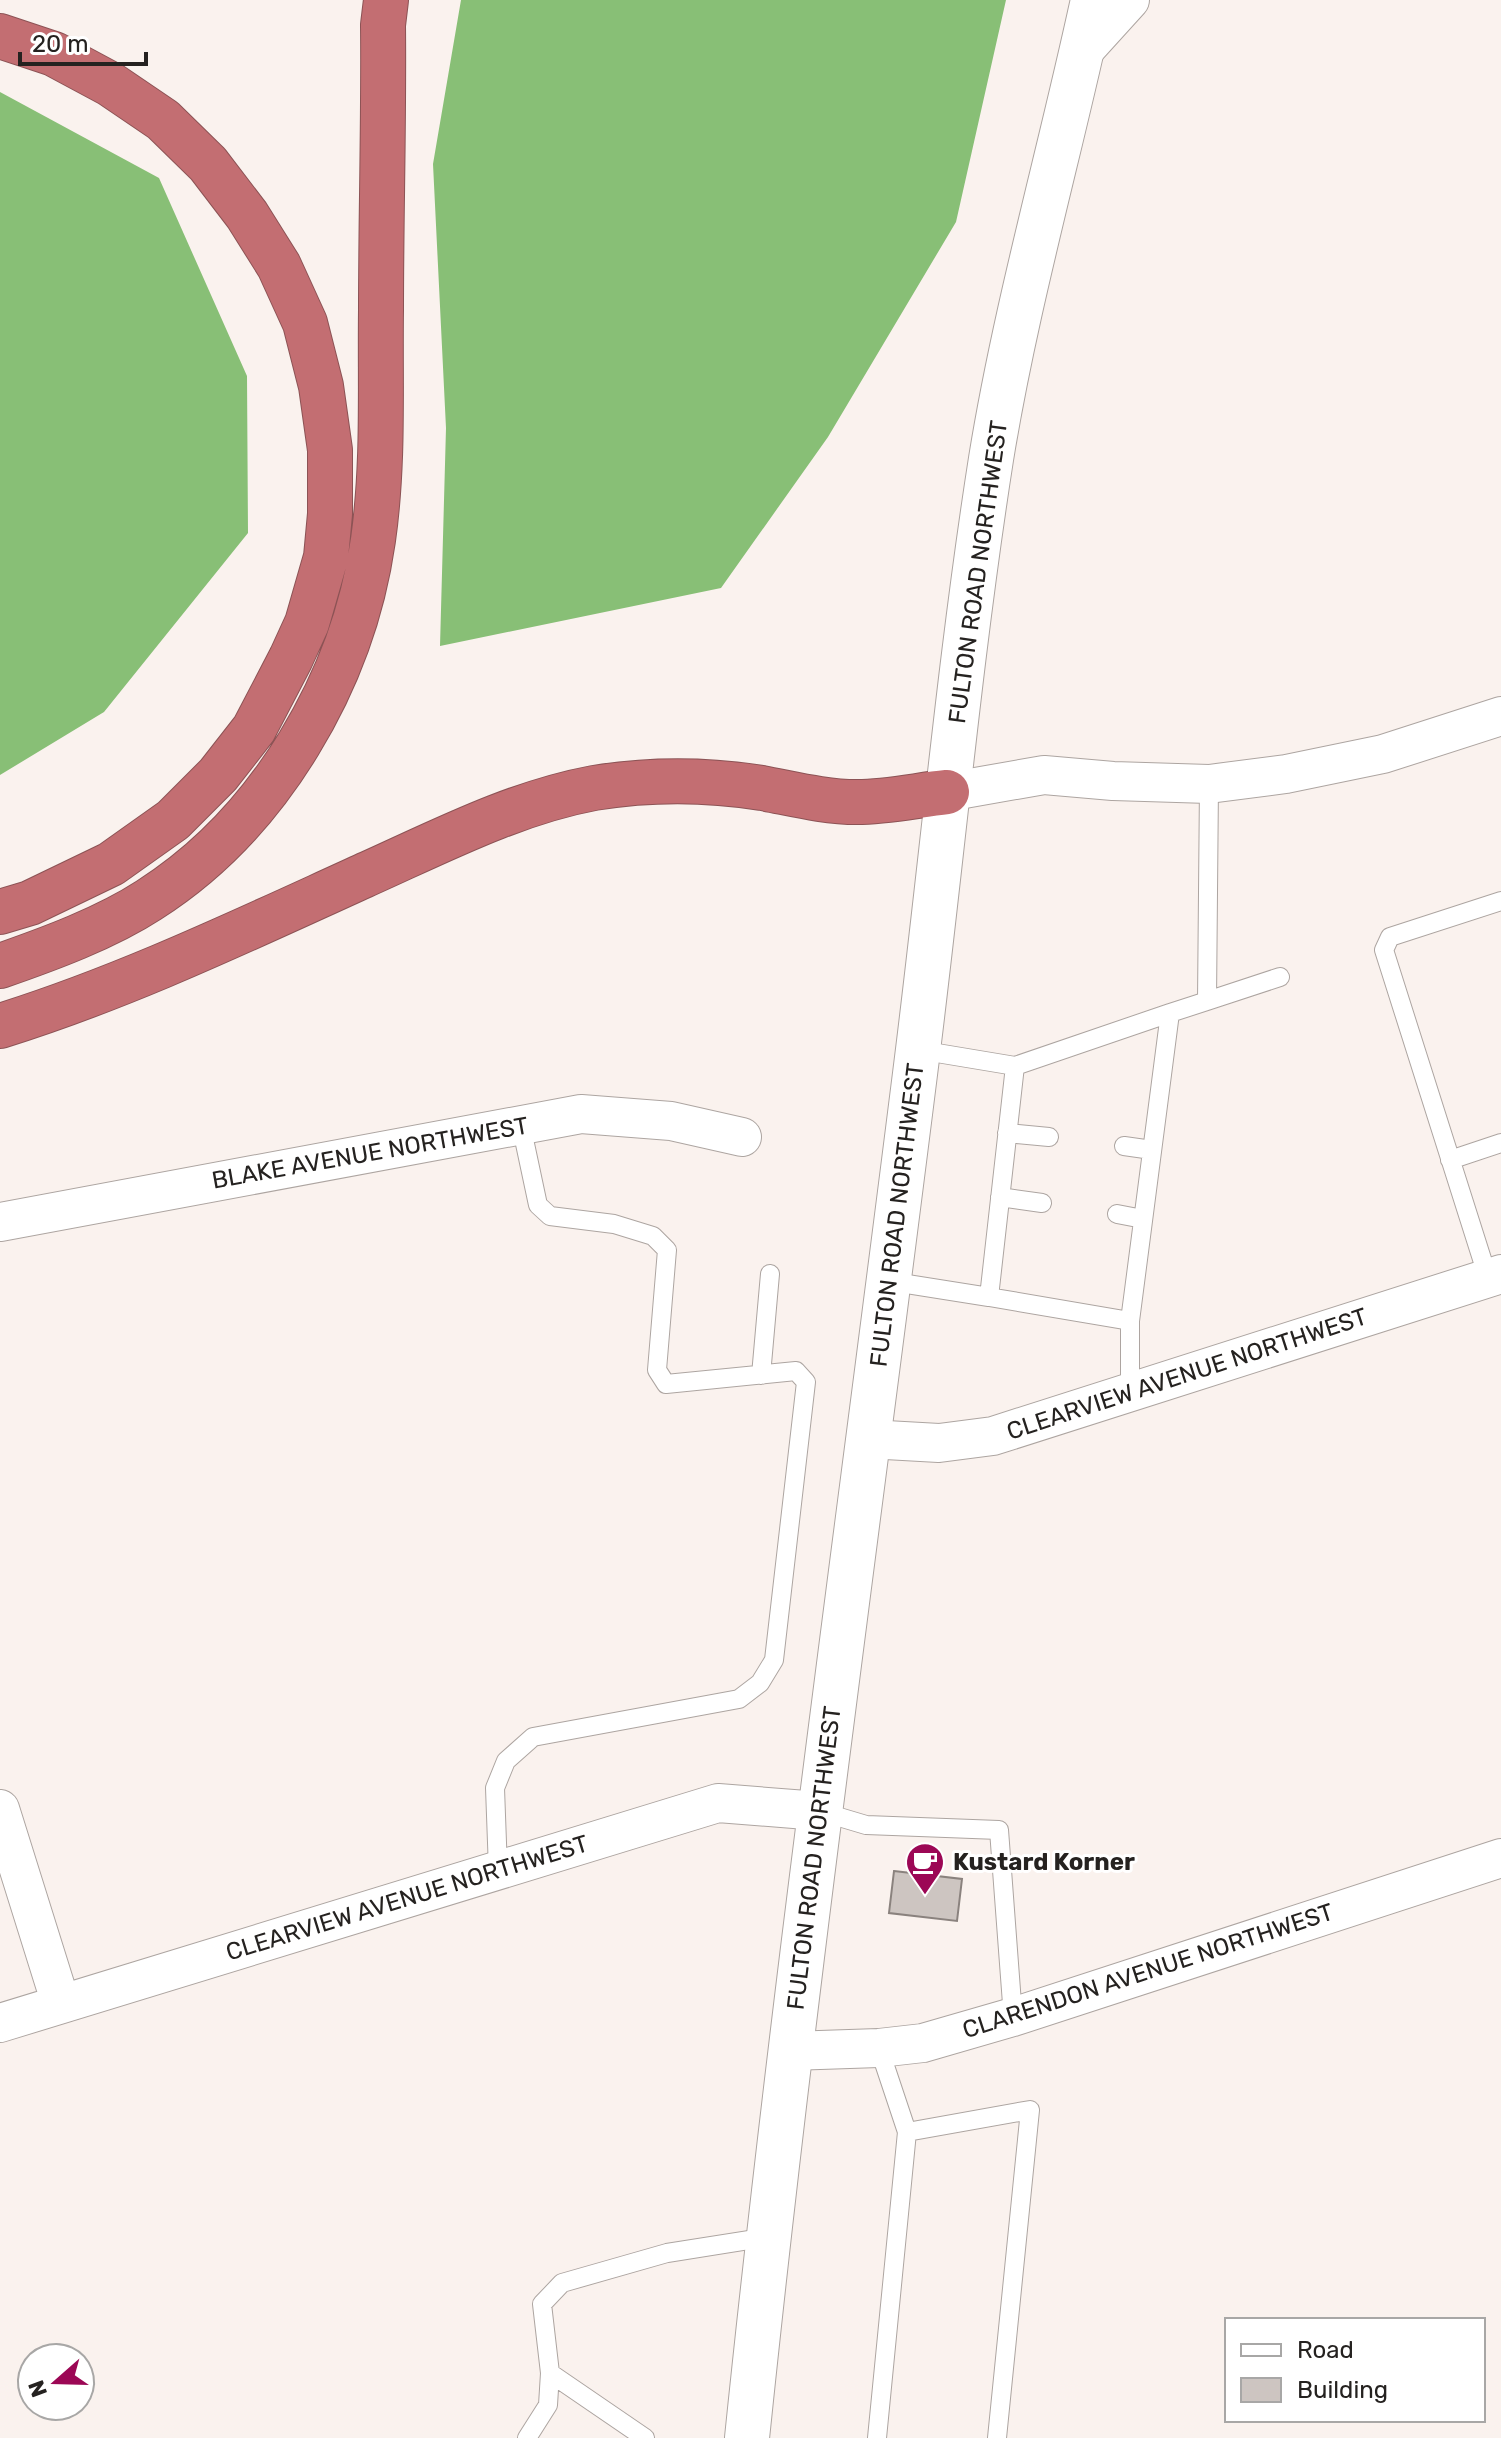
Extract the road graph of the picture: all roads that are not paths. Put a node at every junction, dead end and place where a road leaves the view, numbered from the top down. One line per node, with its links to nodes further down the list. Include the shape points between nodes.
1 (386, 0): 11 (highway, via 379,464 373,541 344,653 307,732 271,784 196,865 149,901 80,936)
2 (1093, 0): 5 (main road, FULTON ROAD NORTHWEST)
3 (1130, 0): 5 (street)
4 (0, 36): 10 (highway, via 54,54 110,84 163,120 208,164 279,266 305,323 330,450 326,557 307,623 254,729 218,775 161,829 111,864)
5 (1081, 54): 8 (main road, FULTON ROAD NORTHWEST, via 992,457)
6 (1501, 716): 7 (street, via 1383,754)
7 (1209, 784): 8 (street, via 1044,775); 13 (lane)
8 (947, 792): 15 (highway, via 859,802 715,782 663,781 568,794 496,818 66,1005); 16 (main road, FULTON ROAD NORTHWEST)
9 (1501, 901): 25 (lane, via 1390,937 1384,950)
10 (0, 912)
11 (0, 966)
12 (1280, 977): 13 (lane)
13 (1207, 1001): 14 (lane)
14 (1170, 1013): 17 (lane); 24 (lane)
15 (0, 1026)
16 (918, 1050): 17 (lane); 33 (main road, FULTON ROAD NORTHWEST)
17 (1015, 1066): 19 (lane)
18 (521, 1125): 20 (street, BLAKE AVENUE NORTHWEST, via 581,1114 671,1121); 30 (street, BLAKE AVENUE NORTHWEST); 36 (lane, via 538,1205 550,1216 614,1224 653,1236 667,1250 657,1370 666,1384)
19 (1007, 1133): 21 (lane); 26 (lane)
20 (742, 1137)
21 (1049, 1137)
22 (1501, 1143): 25 (lane)
23 (1124, 1146): 24 (lane)
24 (1152, 1150): 29 (lane)
25 (1450, 1160): 32 (lane)
26 (1000, 1197): 27 (lane); 34 (lane)
27 (1042, 1203)
28 (1117, 1214): 29 (lane)
29 (1143, 1219): 35 (lane)
30 (0, 1222)
31 (770, 1274): 36 (lane)
32 (1495, 1276): 37 (street, CLEARVIEW AVENUE NORTHWEST)
33 (888, 1281): 34 (lane); 38 (main road, FULTON ROAD NORTHWEST)
34 (989, 1297): 35 (lane)
35 (1130, 1321): 37 (lane)
36 (761, 1375): 42 (lane, via 796,1371 806,1382 774,1660 760,1683 739,1699 533,1737 506,1761 495,1788)
37 (1130, 1392): 38 (street, CLEARVIEW AVENUE NORTHWEST, via 993,1436 939,1443)
38 (868, 1439): 40 (main road, FULTON ROAD NORTHWEST)
39 (0, 1809): 43 (street)
40 (819, 1811): 42 (street, CLEARVIEW AVENUE NORTHWEST, via 718,1803); 44 (lane, via 866,1825 999,1830); 47 (main road, FULTON ROAD NORTHWEST)
41 (1501, 1858): 44 (street, CLARENDON AVENUE NORTHWEST)
42 (498, 1870): 43 (street, CLEARVIEW AVENUE NORTHWEST)
43 (61, 2004): 45 (street, CLEARVIEW AVENUE NORTHWEST)
44 (1013, 2017): 46 (street, CLARENDON AVENUE NORTHWEST, via 923,2043)
45 (0, 2023)
46 (879, 2048): 47 (street, CLARENDON AVENUE NORTHWEST); 48 (lane)
47 (790, 2051): 49 (main road, FULTON ROAD NORTHWEST)
48 (907, 2132): 54 (lane); 55 (lane, via 1030,2110)
49 (768, 2237): 50 (lane, via 667,2253 562,2283 542,2304); 53 (main road, FULTON ROAD NORTHWEST)
50 (550, 2373): 51 (lane, via 548,2405); 52 (lane)
51 (527, 2438)
52 (645, 2438)
53 (747, 2438)
54 (877, 2438)
55 (997, 2438)

